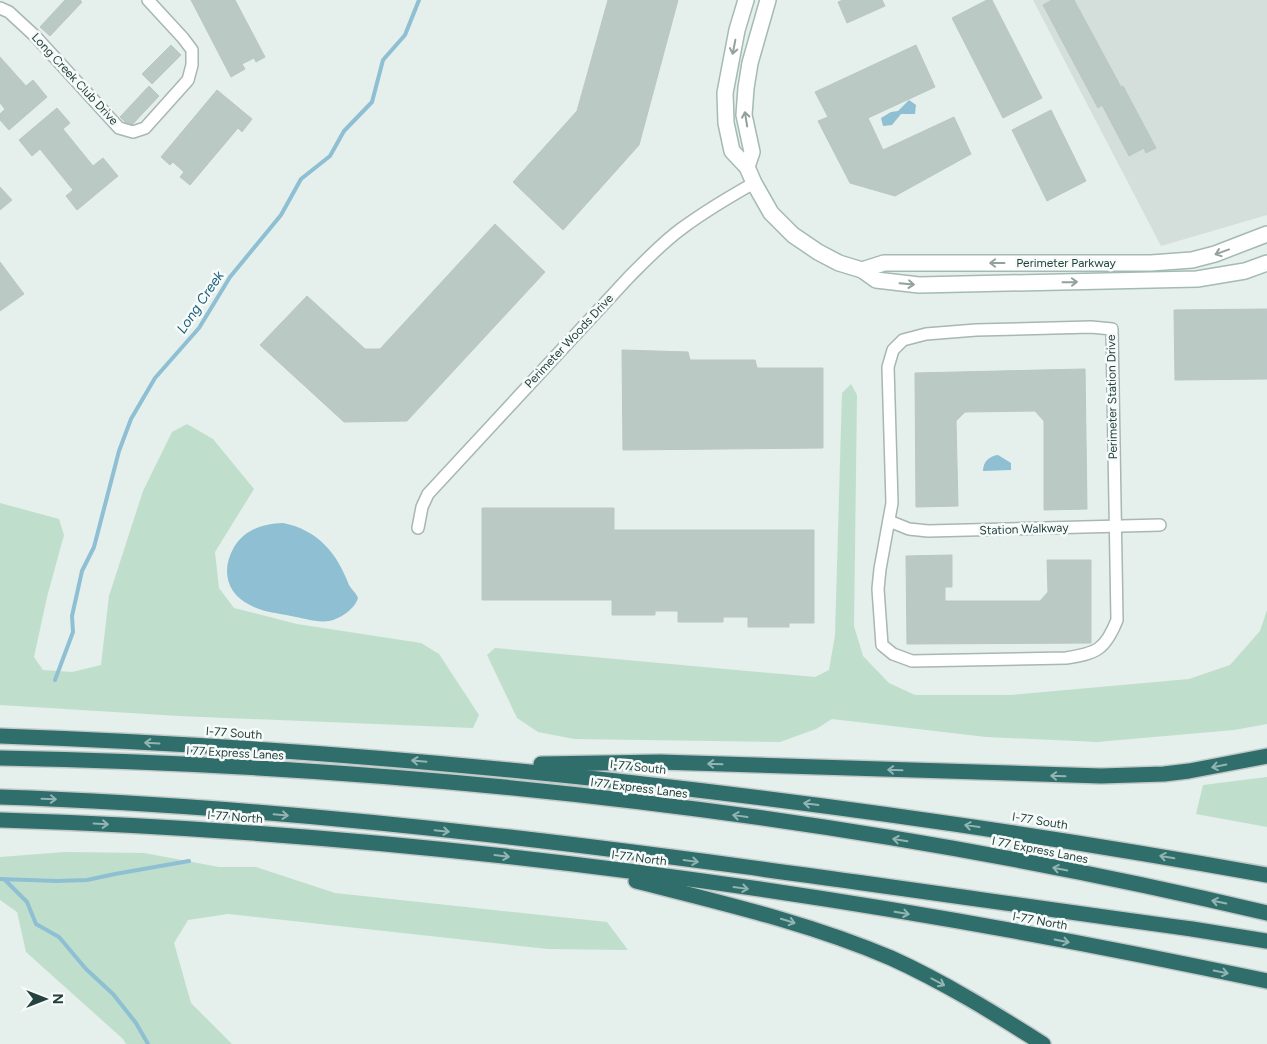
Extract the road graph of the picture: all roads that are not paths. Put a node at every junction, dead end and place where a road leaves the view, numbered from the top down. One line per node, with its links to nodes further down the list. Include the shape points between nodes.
1 (148, 0): 4 (street, Long Creek Club Drive, via 184,38 192,50 192,65 188,80 145,128 133,132 119,128 36,36)
2 (746, 0): 5 (street, Perimeter Parkway, one-way to 5, via 725,93 726,123 732,151)
3 (768, 0): 5 (street, one-way to 3, via 752,152 744,115 746,88)
4 (0, 8)
5 (747, 167): 6 (street, Perimeter Parkway)
6 (754, 183): 9 (street, Perimeter Parkway, via 771,213 793,235 839,263); 13 (street, Perimeter Woods Drive, via 680,230 629,277 428,494)
7 (1267, 234): 9 (street, Perimeter Parkway, one-way to 9, via 1192,260 1151,263 884,263)
8 (1263, 264): 9 (street, Perimeter Parkway, one-way to 8, via 876,280 919,285 1188,279 1245,271)
9 (862, 270)
10 (889, 521): 12 (street, Station Walkway, via 909,529 928,531); 12 (street, Perimeter Station Drive, via 878,589 882,645 893,654 912,661 1066,658 1100,648 1110,637 1117,620); 12 (street, Perimeter Station Drive, via 892,478 888,367 893,350 903,340 926,334 976,330 1091,327 1112,329)
11 (1160, 526): 12 (street, Station Walkway)
12 (1116, 527)
13 (418, 528)
14 (0, 736): 17 (highway, I-77 South, one-way to 14, via 280,751)
15 (1267, 756): 17 (highway, one-way to 17, via 1189,772 1101,776 660,762)
16 (0, 758): 22 (highway, I 77 Express Lanes, one-way to 16, via 995,857 818,827 642,803 307,772)
17 (467, 766): 21 (highway, I-77 South, one-way to 17, via 1071,841 851,809 662,785)
18 (0, 797): 23 (highway, one-way to 23, via 258,812 545,842)
19 (0, 820): 20 (highway, I-77 North, one-way to 20, via 340,840)
20 (572, 864): 24 (highway, I-77 North, one-way to 24, via 903,913); 25 (highway, one-way to 25, via 764,914 862,946 957,992)
21 (1267, 875)
22 (1267, 913)
23 (1267, 941)
24 (1267, 981)
25 (1043, 1044)

